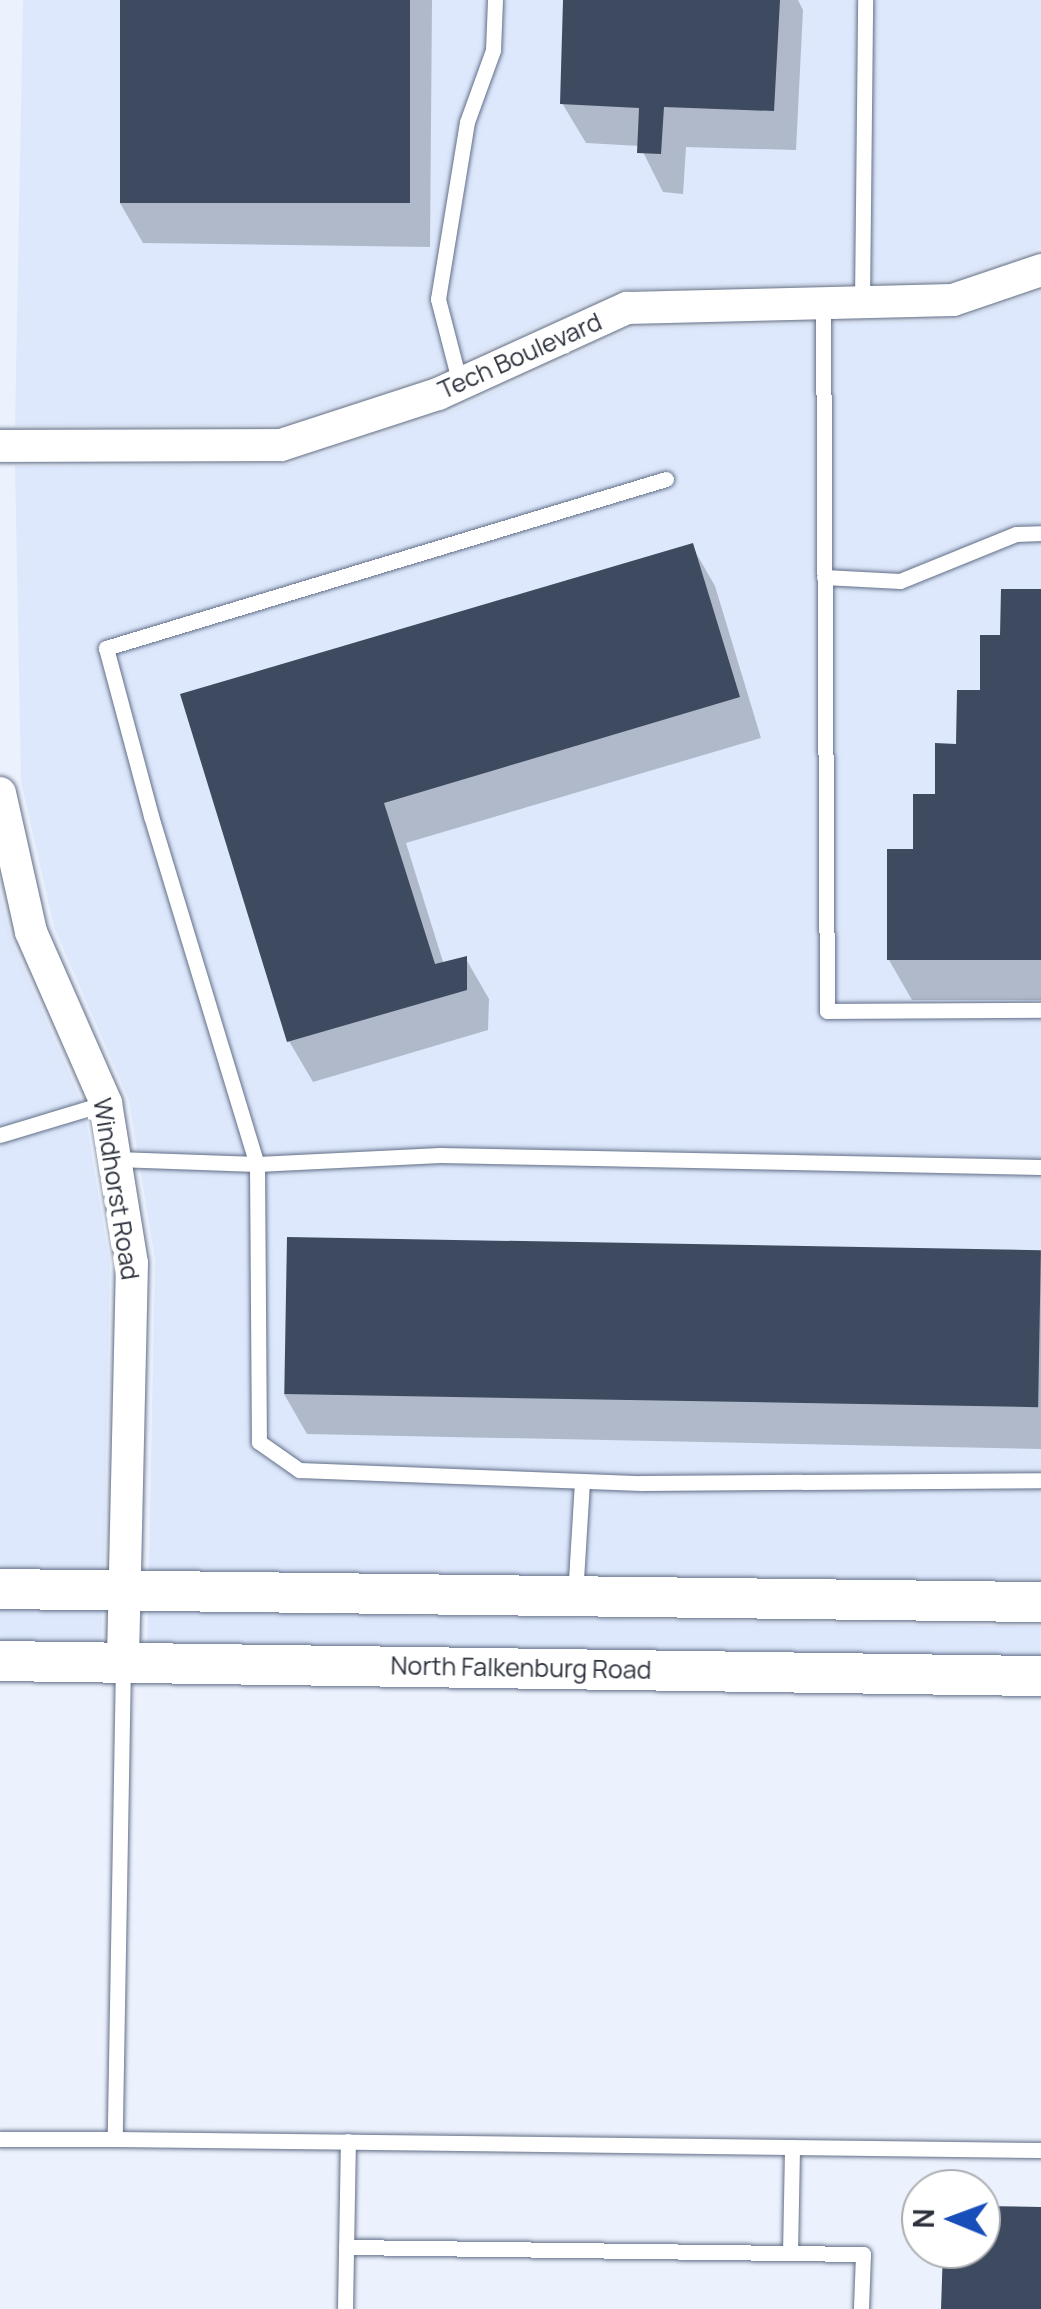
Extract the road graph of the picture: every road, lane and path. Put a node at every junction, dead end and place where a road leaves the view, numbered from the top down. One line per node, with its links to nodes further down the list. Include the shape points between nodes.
1 (495, 0): 6 (lane, via 494,50 467,122 438,299)
2 (865, 0): 4 (lane)
3 (1041, 270): 4 (street, Tech Boulevard, via 953,300)
4 (862, 302): 5 (street, Tech Boulevard)
5 (823, 303): 6 (street, Tech Boulevard, via 628,308); 10 (lane)
6 (460, 384): 7 (street, Tech Boulevard, via 281,445)
7 (0, 446)
8 (666, 480): 16 (lane, via 106,648)
9 (1041, 533): 10 (lane, via 1016,534 900,581)
10 (824, 577): 12 (lane, via 827,1011)
11 (0, 793): 13 (street, Windhorst Road, via 32,932)
12 (1041, 1010)
13 (106, 1103): 14 (lane); 15 (street, Windhorst Road)
14 (0, 1135)
15 (116, 1160): 16 (lane); 21 (street, Windhorst Road, via 132,1262)
16 (257, 1164): 17 (lane, via 440,1155); 19 (lane, via 260,1442 299,1470)
17 (1041, 1167)
18 (1041, 1480): 19 (lane)
19 (582, 1481): 22 (lane)
20 (0, 1589): 21 (street)
21 (126, 1590): 22 (street); 25 (street, Windhorst Road)
22 (575, 1596): 23 (street)
23 (1041, 1602)
24 (0, 1662): 25 (street, North Falkenburg Road)
25 (123, 1663): 26 (street, North Falkenburg Road); 27 (lane)
26 (1041, 1676)
27 (115, 2138): 28 (lane); 29 (lane)
28 (0, 2139)
29 (348, 2141): 30 (lane); 32 (lane)
30 (792, 2147): 31 (lane); 33 (lane)
31 (1041, 2150)
32 (346, 2247): 33 (lane); 34 (lane)
33 (790, 2253): 35 (lane, via 863,2254)
34 (344, 2309)
35 (861, 2309)

